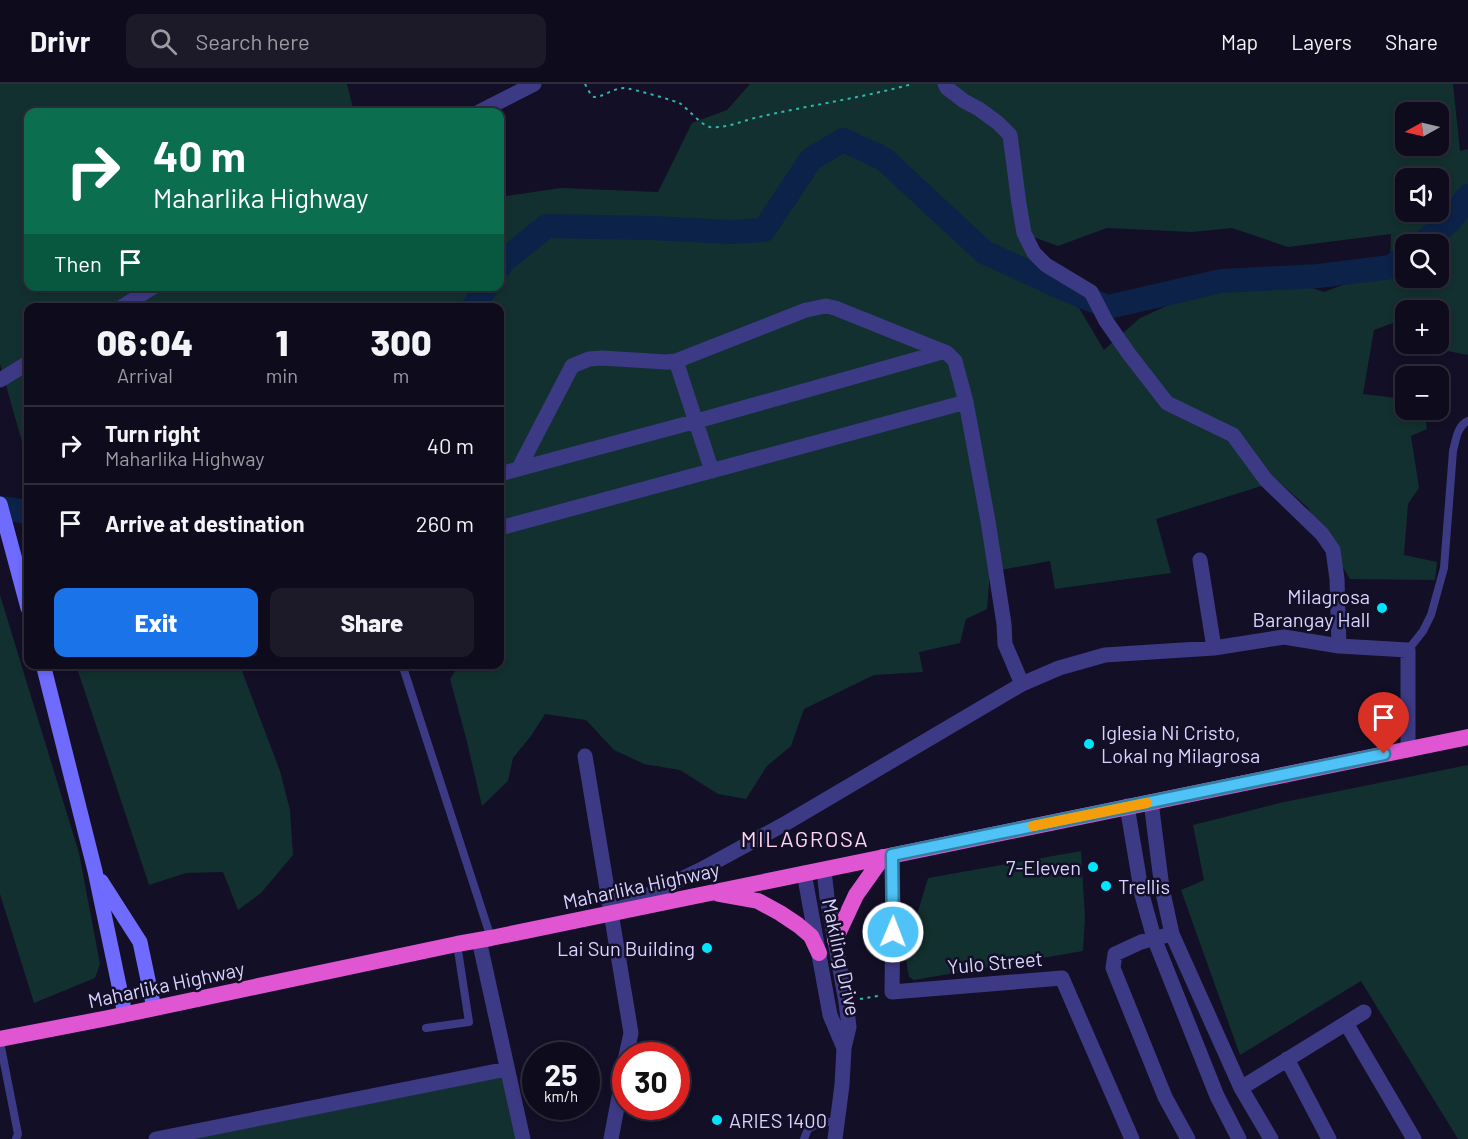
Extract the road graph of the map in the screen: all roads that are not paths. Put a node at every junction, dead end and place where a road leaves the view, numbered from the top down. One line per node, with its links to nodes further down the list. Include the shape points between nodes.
1 (534, 84): 3 (street)
2 (945, 84): 20 (street, via 1010,135 1018,204 1024,233 1034,253 1046,265 1091,292 1106,321 1167,403 1233,435 1266,480 1322,534 1333,550)
3 (487, 108)
4 (147, 291): 5 (street)
5 (128, 303)
6 (942, 352): 7 (street, via 826,306 806,310); 10 (street, via 955,361); 11 (street)
7 (676, 361): 11 (street); 13 (street, via 602,358 572,366)
8 (24, 365): 9 (street)
9 (0, 380)
10 (966, 402): 14 (street); 25 (street, via 1005,644)
11 (697, 421): 13 (street); 14 (street)
12 (1468, 421): 22 (lane, via 1463,423 1453,451 1444,568 1438,592 1423,631)
13 (519, 468): 15 (street)
14 (712, 471): 17 (street)
15 (504, 473)
16 (0, 504): 19 (main road)
17 (504, 527)
18 (1200, 560): 21 (street)
19 (24, 593)
20 (1339, 646): 21 (street, via 1284,637); 22 (street)
21 (1214, 648): 25 (street, via 1105,655)
22 (1408, 650): 27 (street)
23 (44, 669): 33 (main road)
24 (404, 669): 39 (lane)
25 (1022, 684): 36 (street, via 788,822)
26 (1468, 737): 27 (highway, Maharlika Highway)
27 (1408, 750): 29 (highway, Maharlika Highway)
28 (585, 756): 36 (street)
29 (1150, 802): 30 (highway, Maharlika Highway); 37 (street)
30 (1128, 806): 31 (highway, Maharlika Highway); 38 (street, via 1142,896)
31 (887, 856): 32 (highway, Maharlika Highway); 40 (highway, via 856,895); 63 (street, Yulo Street, via 893,911 892,992 1062,978)
32 (824, 870): 34 (highway, Maharlika Highway); 40 (street, Makiling Drive)
33 (95, 871): 43 (main road, via 140,942); 45 (main road)
34 (804, 873): 35 (highway, Maharlika Highway); 42 (street, Makiling Drive)
35 (710, 892): 36 (highway, Maharlika Highway); 42 (highway, via 758,901 811,936)
36 (610, 913): 39 (highway, Maharlika Highway); 49 (street, via 631,1033)
37 (1172, 934): 38 (street); 54 (street)
38 (1154, 938): 64 (street, via 1115,954 1113,968 1165,1097); 65 (street, via 1217,1096)
39 (485, 939): 41 (highway, Maharlika Highway); 52 (street)
40 (835, 940): 50 (street, Makiling Drive, via 849,1027)
41 (457, 944): 43 (highway, Maharlika Highway); 47 (lane, via 469,1022)
42 (819, 953): 50 (street, Makiling Drive, via 830,1015)
43 (154, 1008): 45 (highway, Maharlika Highway)
44 (1364, 1012): 46 (street)
45 (125, 1014): 48 (highway, Maharlika Highway)
46 (1346, 1023): 51 (street); 68 (street)
47 (426, 1028)
48 (0, 1040): 53 (lane)
49 (629, 1042)
50 (844, 1048): 56 (street, Makiling Drive)
51 (1287, 1059): 54 (street); 67 (street)
52 (507, 1069): 58 (street); 59 (street)
53 (4, 1085): 57 (lane, via 18,1134)
54 (1240, 1088): 66 (street)
55 (615, 1120): 60 (street)
56 (837, 1121): 61 (lane, via 819,1123 808,1129); 62 (street, Makiling Drive)
57 (16, 1139)
58 (156, 1139)
59 (523, 1139)
60 (611, 1139)
61 (804, 1139)
62 (835, 1139)
63 (1132, 1139)
64 (1188, 1139)
65 (1239, 1139)
66 (1271, 1139)
67 (1329, 1139)
68 (1414, 1139)

